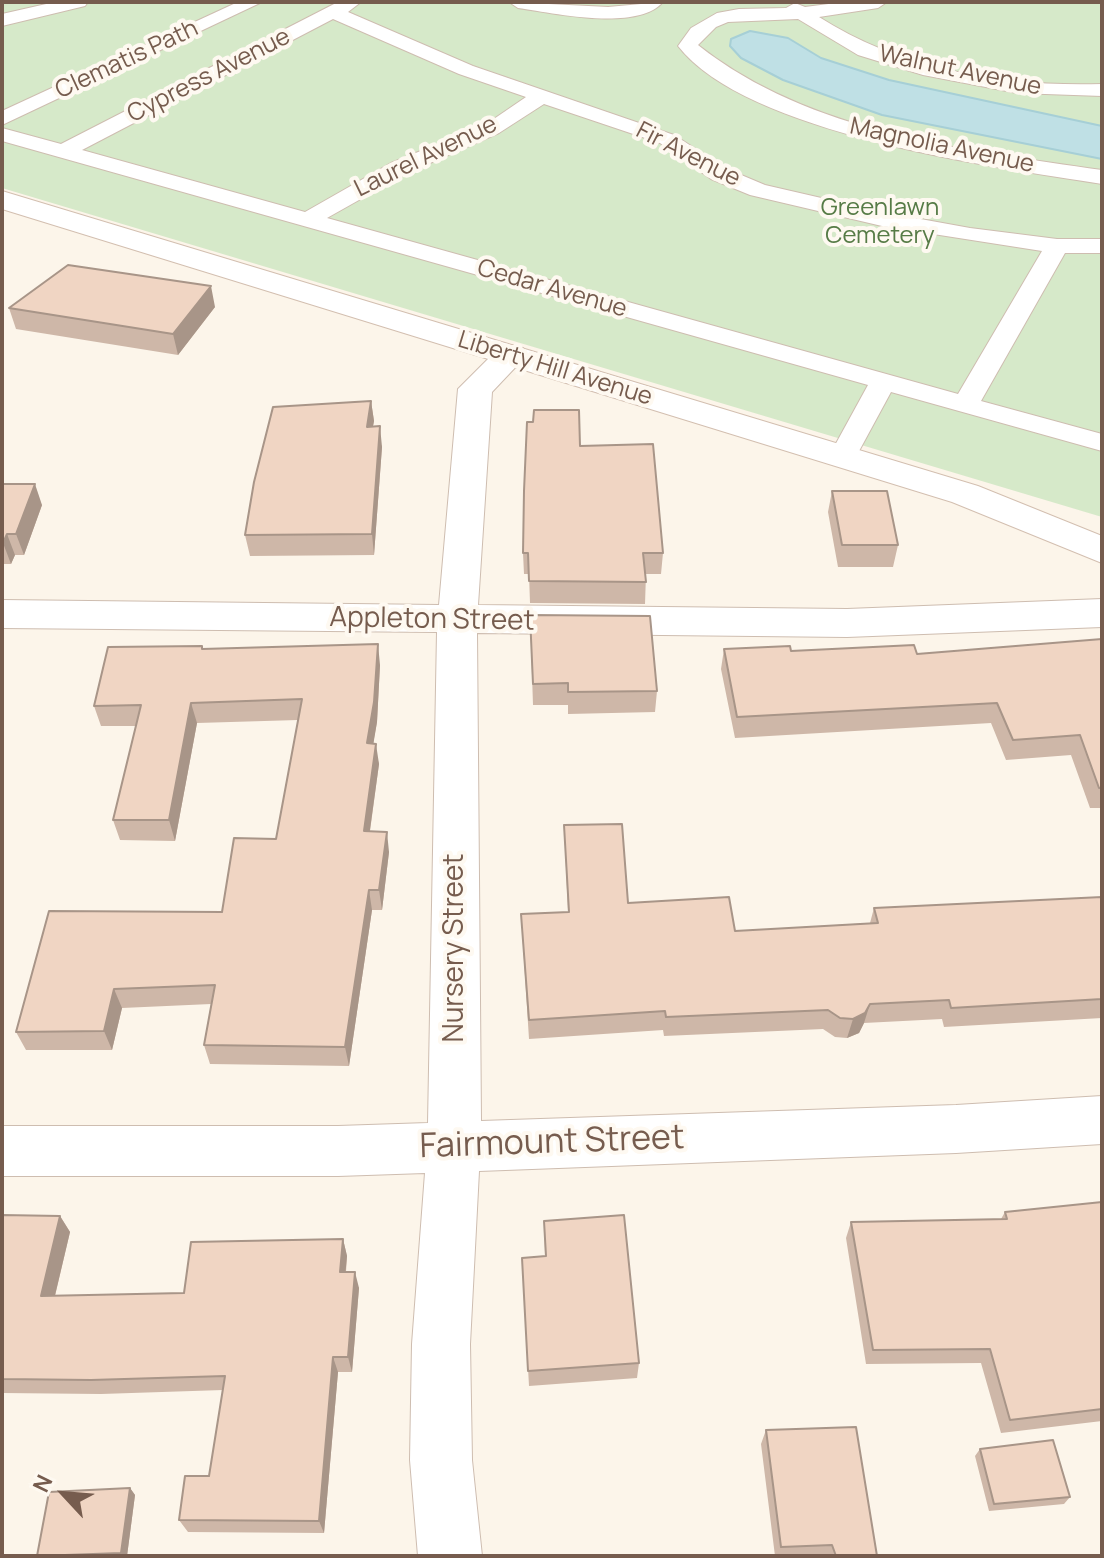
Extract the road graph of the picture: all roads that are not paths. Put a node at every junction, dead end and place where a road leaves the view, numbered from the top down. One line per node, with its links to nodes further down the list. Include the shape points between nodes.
1 (79, 2): 8 (lane)
2 (253, 2): 13 (lane, Clematis Path)
3 (518, 2): 4 (lane, via 606,12)
4 (654, 2)
5 (878, 2): 7 (lane)
6 (343, 7): 11 (lane, Fir Avenue, via 466,70); 15 (lane, Cypress Avenue)
7 (792, 8): 9 (lane, Walnut Avenue, via 873,54); 16 (lane, Magnolia Avenue, via 718,19 695,32 688,46 732,81 843,125 907,143)
8 (2, 20)
9 (1023, 89): 10 (lane, Walnut Avenue); 12 (lane)
10 (1102, 90)
11 (543, 95): 18 (lane, Laurel Avenue, via 492,129 399,168); 19 (lane, Fir Avenue, via 667,139 719,174 758,190 882,219)
12 (1102, 111)
13 (2, 119)
14 (2, 134): 15 (lane, Cedar Avenue)
15 (65, 150): 18 (lane, Cedar Avenue)
16 (1102, 177)
17 (2, 200): 21 (street, Liberty Hill Avenue)
18 (309, 219): 22 (lane, Cedar Avenue)
19 (1057, 246): 20 (lane, Fir Avenue); 23 (lane)
20 (1102, 246)
21 (511, 355): 25 (street, Liberty Hill Avenue); 29 (street, Nursery Street, via 475,389)
22 (883, 382): 23 (lane, Cedar Avenue); 25 (lane)
23 (965, 405): 24 (lane, Cedar Avenue)
24 (1102, 443)
25 (842, 458): 26 (street, Liberty Hill Avenue, via 965,494)
26 (1102, 551)
27 (1102, 613): 29 (street, Appleton Street, via 847,623)
28 (2, 614): 29 (street, Appleton Street)
29 (457, 621): 31 (street, Nursery Street)
30 (1102, 1120): 31 (street, Fairmount Street)
31 (454, 1146): 32 (street, Fairmount Street); 33 (street, Nursery Street, via 441,1344 441,1460)
32 (2, 1151)
33 (450, 1556)

